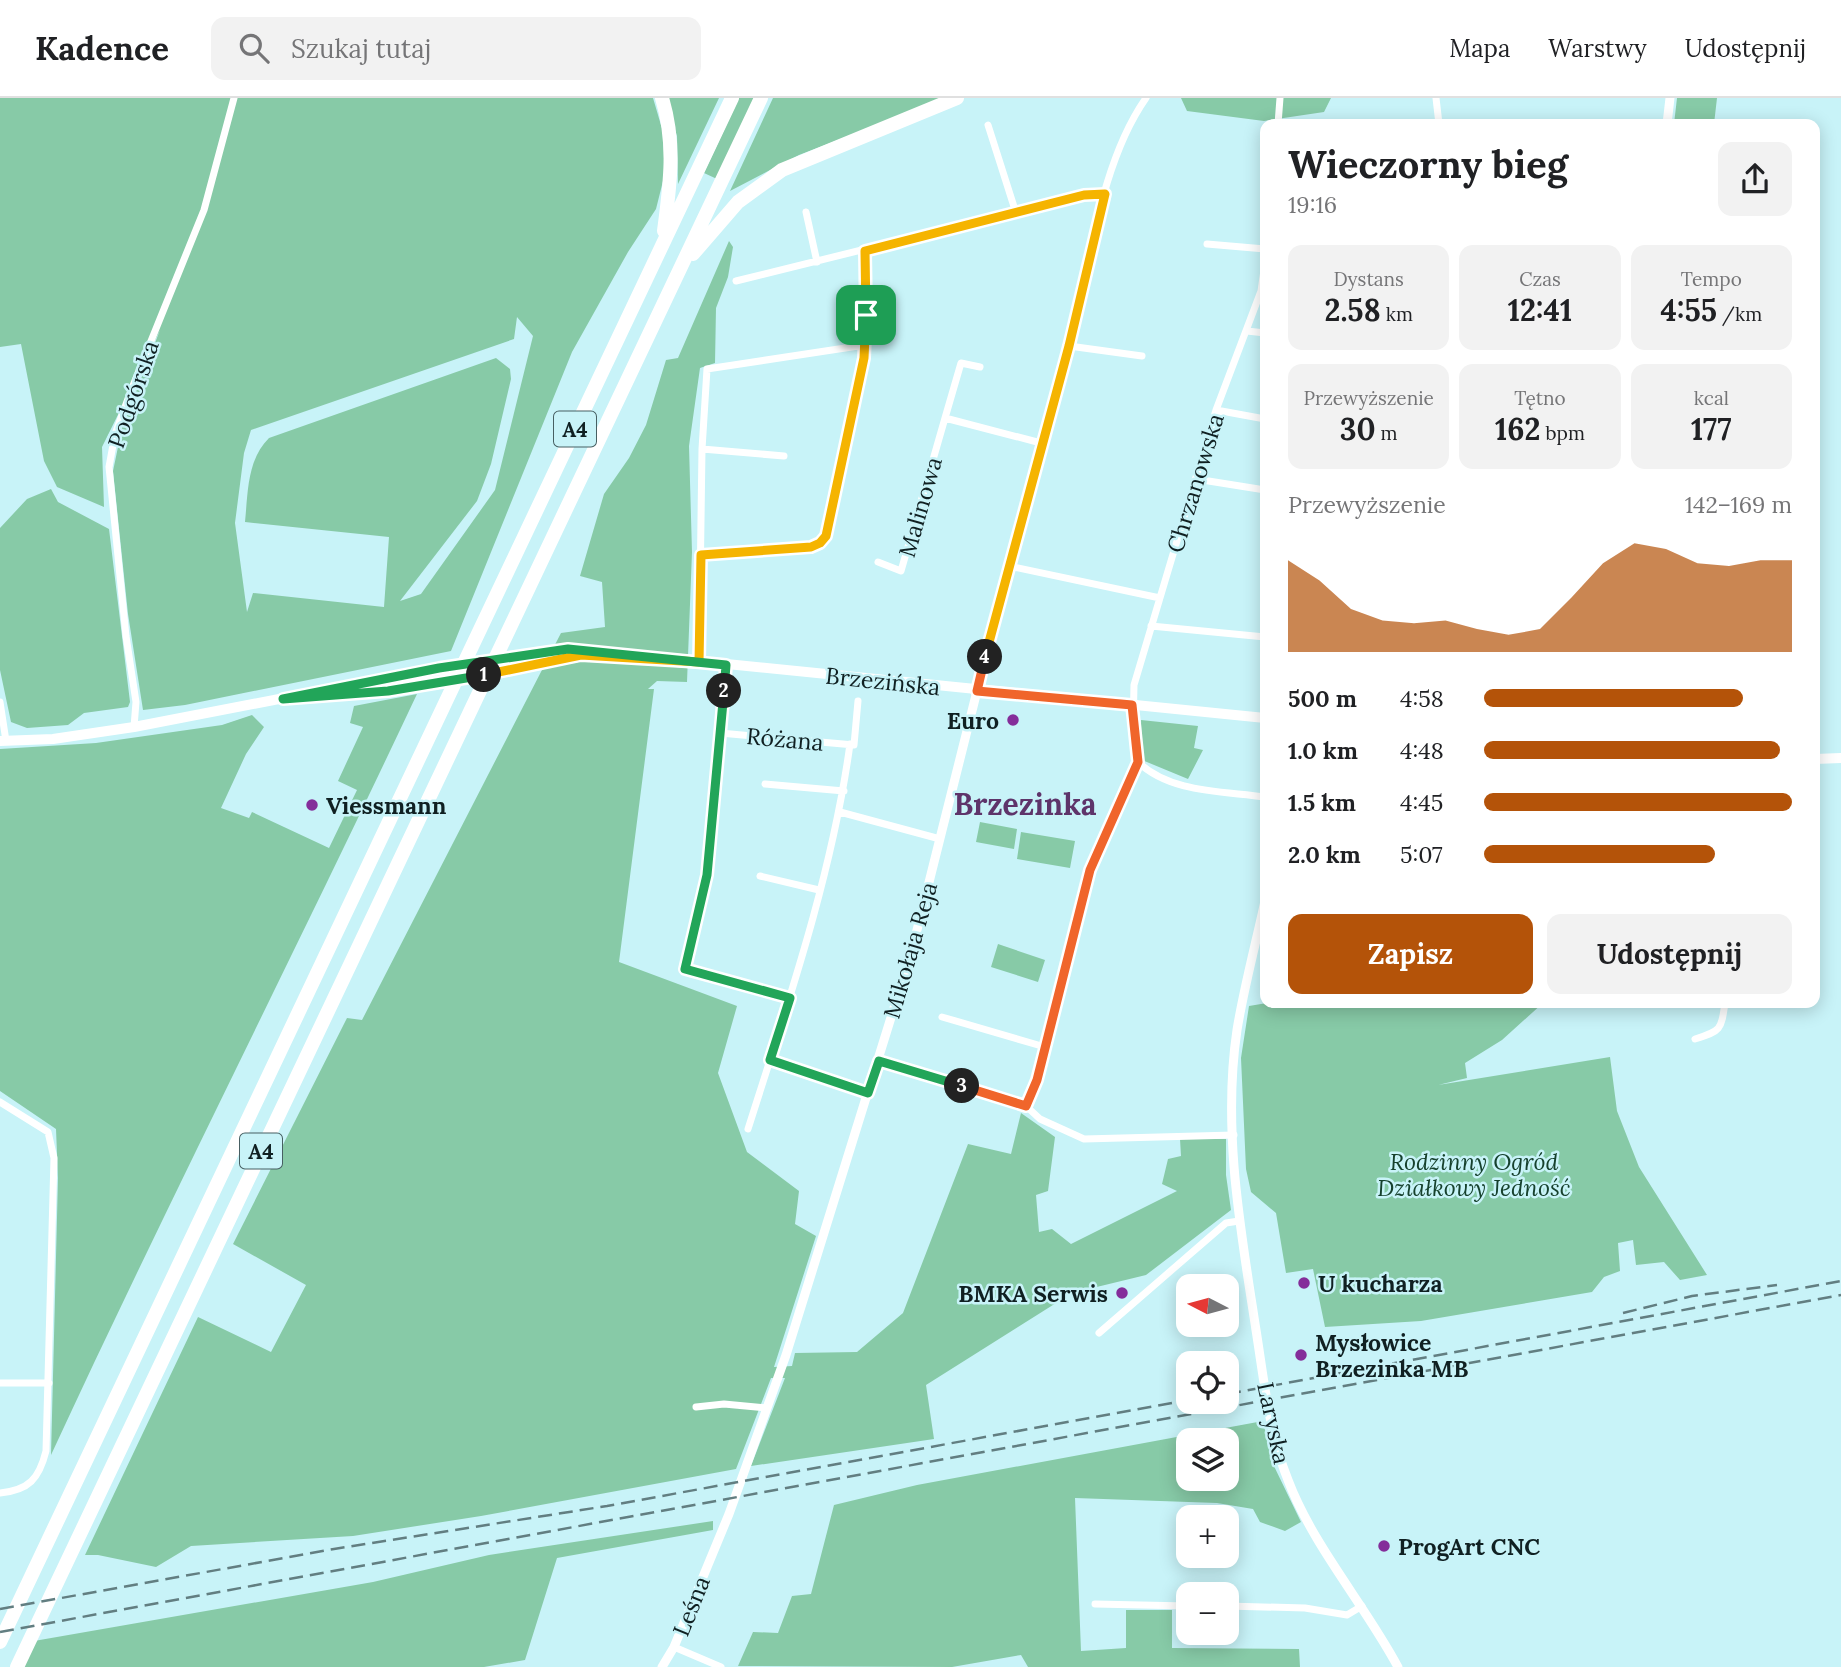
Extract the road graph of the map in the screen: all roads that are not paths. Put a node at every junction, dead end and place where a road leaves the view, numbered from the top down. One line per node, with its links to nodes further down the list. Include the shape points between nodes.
1 (234, 98): 52 (street, Podgórska, via 204,210 115,435 110,467 136,702)
2 (662, 98): 18 (highway, via 672,166)
3 (732, 98): 18 (highway, A4)
4 (761, 98): 22 (highway, A4)
5 (957, 98): 22 (highway, via 769,177 727,212)
6 (1146, 98): 14 (street, Mikołaja Reja, via 1130,121)
7 (1280, 98): 10 (street)
8 (1436, 98): 11 (street)
9 (1670, 98): 12 (street)
10 (1278, 119)
11 (1438, 119)
12 (1668, 119)
13 (988, 125): 16 (street)
14 (1105, 194): 16 (street); 28 (street, Mikołaja Reja)
15 (806, 212): 21 (street)
16 (1016, 213): 20 (street)
17 (1207, 244): 19 (street)
18 (662, 247): 91 (highway, A4)
19 (1260, 249)
20 (865, 251): 21 (street); 27 (street)
21 (817, 262): 23 (street)
22 (681, 268): 93 (highway, A4)
23 (736, 281)
24 (1260, 293): 25 (street, Chrzanowska)
25 (1247, 331): 26 (street); 31 (street, Chrzanowska)
26 (1260, 332)
27 (864, 345): 35 (street, via 707,369); 39 (street, via 826,536 811,547)
28 (1069, 346): 29 (street); 34 (street, Mikołaja Reja)
29 (1142, 356)
30 (980, 367): 32 (street, Malinowa, via 961,363)
31 (1216, 410): 33 (street); 37 (street, Chrzanowska)
32 (945, 418): 34 (street); 40 (street, Malinowa, via 901,571)
33 (1260, 418)
34 (1041, 443): 41 (street, Mikołaja Reja)
35 (702, 449): 36 (street); 39 (street)
36 (784, 456)
37 (1196, 479): 38 (street); 42 (street, Chrzanowska)
38 (1260, 489)
39 (701, 555): 45 (street)
40 (878, 562)
41 (1009, 566): 42 (street); 47 (street, Mikołaja Reja)
42 (1160, 598): 43 (street, Chrzanowska)
43 (1151, 626): 44 (street); 50 (street, Chrzanowska)
44 (1260, 637)
45 (699, 662): 46 (main road, Brzezińska); 52 (main road, Brzezińska, via 612,654 563,658 388,691 283,699)
46 (726, 665): 47 (main road, Brzezińska); 53 (street)
47 (977, 691): 50 (main road, Brzezińska); 63 (street, Mikołaja Reja)
48 (858, 701): 55 (street)
49 (0, 702): 54 (street)
50 (1132, 705): 51 (main road, Brzezińska); 58 (street, Chrzanowska)
51 (1260, 718)
52 (134, 727): 54 (main road, Brzezińska)
53 (720, 733): 55 (street, Różana); 67 (street, via 707,875 685,969)
54 (3, 741)
55 (852, 745): 60 (street, Różana)
56 (1841, 758): 57 (main road)
57 (1820, 760)
58 (1138, 762): 61 (street, via 1187,787); 71 (street, via 1090,870)
59 (765, 784): 60 (street)
60 (844, 791): 62 (street, Różana)
61 (1260, 796)
62 (840, 812): 63 (street); 65 (street, Różana)
63 (940, 839): 73 (street, Mikołaja Reja)
64 (760, 876): 65 (street)
65 (819, 890): 67 (street, Różana)
66 (1260, 924): 78 (street, Laryska, via 1237,1030)
67 (790, 998): 72 (street, Różana)
68 (1724, 1008): 70 (street, via 1716,1032)
69 (942, 1017): 71 (street)
70 (1695, 1039)
71 (1045, 1047): 76 (street)
72 (770, 1060): 74 (street); 77 (street, Różana)
73 (879, 1061): 74 (street, Mikołaja Reja); 76 (street)
74 (868, 1093): 83 (street, Mikołaja Reja)
75 (0, 1102): 82 (street, via 48,1132 53,1141)
76 (1026, 1106): 78 (street, via 1040,1119 1084,1139)
77 (748, 1129)
78 (1234, 1135): 79 (street, Laryska)
79 (1239, 1221): 80 (street, via 1226,1223); 90 (street, Laryska, via 1276,1445 1304,1514)
80 (1099, 1333)
81 (0, 1383): 82 (street)
82 (49, 1383): 85 (street, via 41,1469 33,1483 20,1491)
83 (769, 1403): 84 (street); 86 (street, Mikołaja Reja)
84 (696, 1407)
85 (0, 1493)
86 (716, 1544): 92 (street, Leśna)
87 (1095, 1604): 88 (street)
88 (1176, 1606)
89 (1239, 1606): 90 (street, via 1305,1608 1347,1615)
90 (1362, 1606): 96 (street, Laryska)
91 (0, 1642)
92 (674, 1647): 94 (street, Leśna); 95 (street)
93 (17, 1667)
94 (662, 1667)
95 (721, 1667)
96 (1398, 1667)

